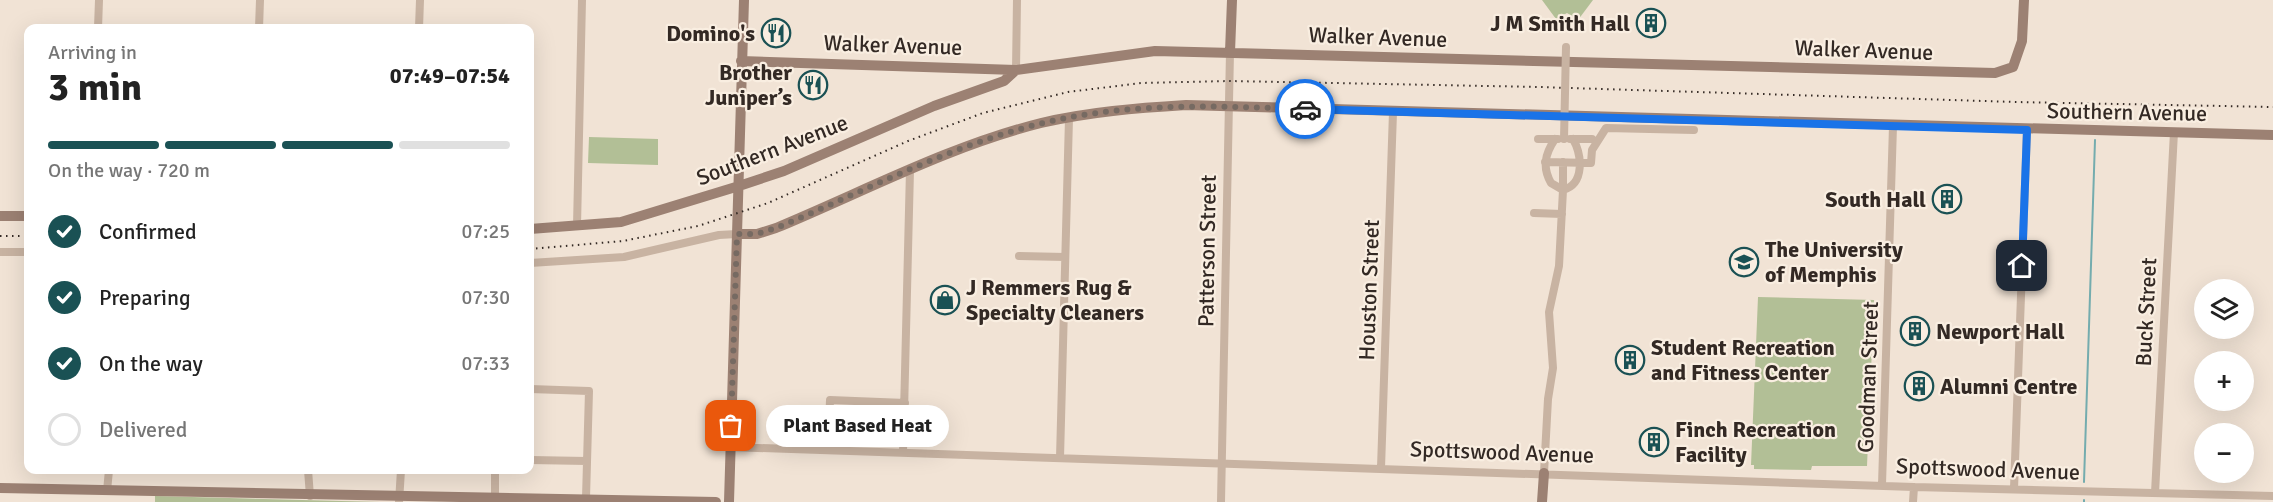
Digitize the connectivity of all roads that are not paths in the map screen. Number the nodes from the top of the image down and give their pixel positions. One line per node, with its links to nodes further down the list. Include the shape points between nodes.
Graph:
1 (99, 0): 9 (street)
2 (260, 0): 10 (street)
3 (420, 0): 11 (street)
4 (582, 0): 38 (street)
5 (744, 0): 14 (street)
6 (1017, 0): 15 (street)
7 (1232, 0): 13 (street, Patterson Street)
8 (2024, 0): 13 (street, Walker Avenue, via 2022,41 2013,66 1995,73)
9 (98, 24)
10 (259, 24)
11 (419, 24)
12 (1566, 47): 25 (street, bridge)
13 (1230, 52): 15 (street, Walker Avenue, via 1144,52); 16 (street, Patterson Street)
14 (741, 61): 15 (street, Walker Avenue); 32 (street)
15 (1016, 70): 32 (street, Southern Avenue, via 1004,81 934,105 784,171)
16 (1228, 106): 17 (street, Southern Avenue); 18 (street, Southern Avenue, via 1146,107); 54 (street, Patterson Street)
17 (1393, 112): 19 (street, Southern Avenue); 55 (street, Houston Street)
18 (1069, 118): 31 (street, Southern Avenue, via 998,136); 44 (street)
19 (1893, 126): 21 (street, Southern Avenue); 61 (street, Goodman Street)
20 (1694, 130): 30 (street, via 1606,128 1592,150 1591,163)
21 (2027, 130): 22 (street, Southern Avenue); 64 (street)
22 (2174, 132): 23 (street, Southern Avenue); 66 (street, Buck Street)
23 (2273, 135)
24 (1538, 139): 25 (street)
25 (1559, 139): 26 (street); 28 (street, via 1548,150)
26 (1573, 139): 27 (street); 30 (street)
27 (1592, 139)
28 (1545, 162): 29 (street); 33 (street, via 1551,183)
29 (1563, 162): 30 (street); 33 (street)
30 (1580, 163): 33 (street, via 1577,179)
31 (909, 170): 40 (street, Southern Avenue, via 776,228 757,234); 47 (street)
32 (739, 186): 38 (street, Southern Avenue, via 621,222); 40 (street)
33 (1563, 190): 35 (street)
34 (1534, 213): 35 (street)
35 (1562, 214): 56 (street, via 1559,266 1549,312 1553,368)
36 (0, 216): 37 (street)
37 (24, 216)
38 (577, 226): 39 (street, Southern Avenue)
39 (534, 229)
40 (737, 234): 45 (street, Southern Avenue, via 624,257); 48 (street)
41 (0, 252): 42 (street)
42 (24, 252)
43 (1019, 256): 44 (street)
44 (1065, 257): 51 (street)
45 (534, 263)
46 (534, 390): 53 (street, via 589,391)
47 (905, 403): 49 (street, via 830,400); 50 (street)
48 (730, 447): 49 (street, Spottswood Avenue); 73 (street)
49 (828, 450): 50 (street, Spottswood Avenue)
50 (903, 453): 51 (street, Spottswood Avenue)
51 (1060, 458): 54 (street, Spottswood Avenue)
52 (534, 460): 53 (street)
53 (587, 461): 70 (street)
54 (1222, 464): 55 (street, Spottswood Avenue); 74 (street, Patterson Street)
55 (1381, 468): 56 (street, Spottswood Avenue)
56 (1544, 473): 61 (street, Spottswood Avenue); 75 (street)
57 (109, 474): 65 (street)
58 (309, 474): 68 (street)
59 (400, 474): 71 (street)
60 (495, 474): 69 (street)
61 (1882, 485): 62 (street, Spottswood Avenue)
62 (1914, 487): 64 (street, Spottswood Avenue); 76 (street)
63 (0, 488): 65 (street)
64 (2014, 489): 66 (street, Spottswood Avenue)
65 (107, 491): 68 (street)
66 (2155, 493): 67 (street, Spottswood Avenue)
67 (2273, 496)
68 (317, 498): 71 (street)
69 (495, 498): 70 (street); 71 (street)
70 (586, 498): 72 (street)
71 (399, 499)
72 (716, 502)
73 (729, 502)
74 (1221, 502)
75 (1542, 502)
76 (1913, 502)

